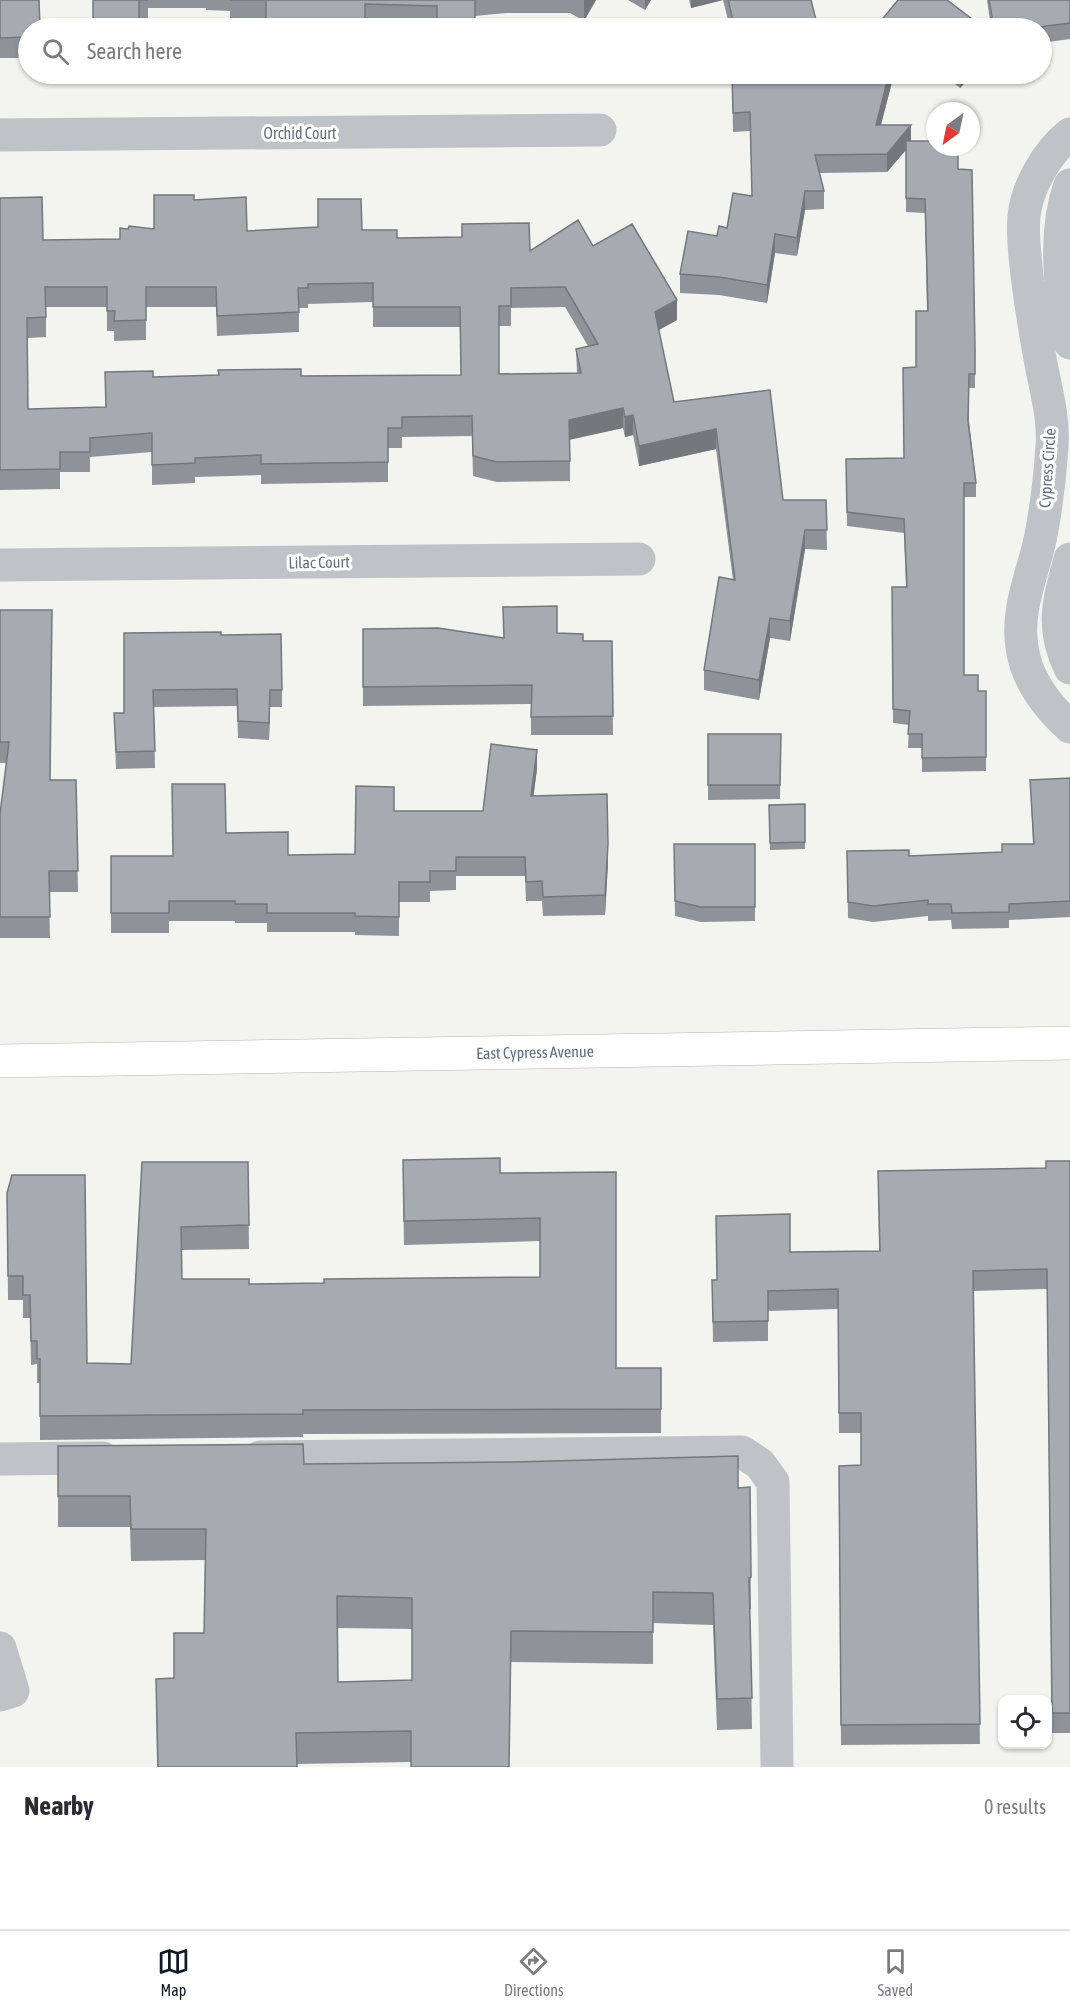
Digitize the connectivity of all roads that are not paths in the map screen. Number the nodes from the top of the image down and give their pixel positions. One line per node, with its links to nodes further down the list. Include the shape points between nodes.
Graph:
1 (600, 130): 3 (street, Orchid Court)
2 (1070, 134): 10 (street, Cypress Circle, via 1045,163 1024,214 1033,325 1050,410 1052,443 1040,539 1020,626 1027,670)
3 (0, 135)
4 (1070, 185): 5 (street, via 1060,244 1063,304)
5 (1070, 343)
6 (639, 559): 8 (street, Lilac Court)
7 (1070, 559): 9 (street, via 1058,605 1058,633)
8 (0, 565)
9 (1070, 668)
10 (1070, 727)
11 (1070, 1043): 12 (main road, East Cypress Avenue)
12 (0, 1061)
13 (227, 1457): 18 (street, via 742,1452 760,1464 773,1482)
14 (132, 1458): 15 (street)
15 (0, 1459)
16 (0, 1648): 17 (street)
17 (7, 1693)
18 (777, 1767)

